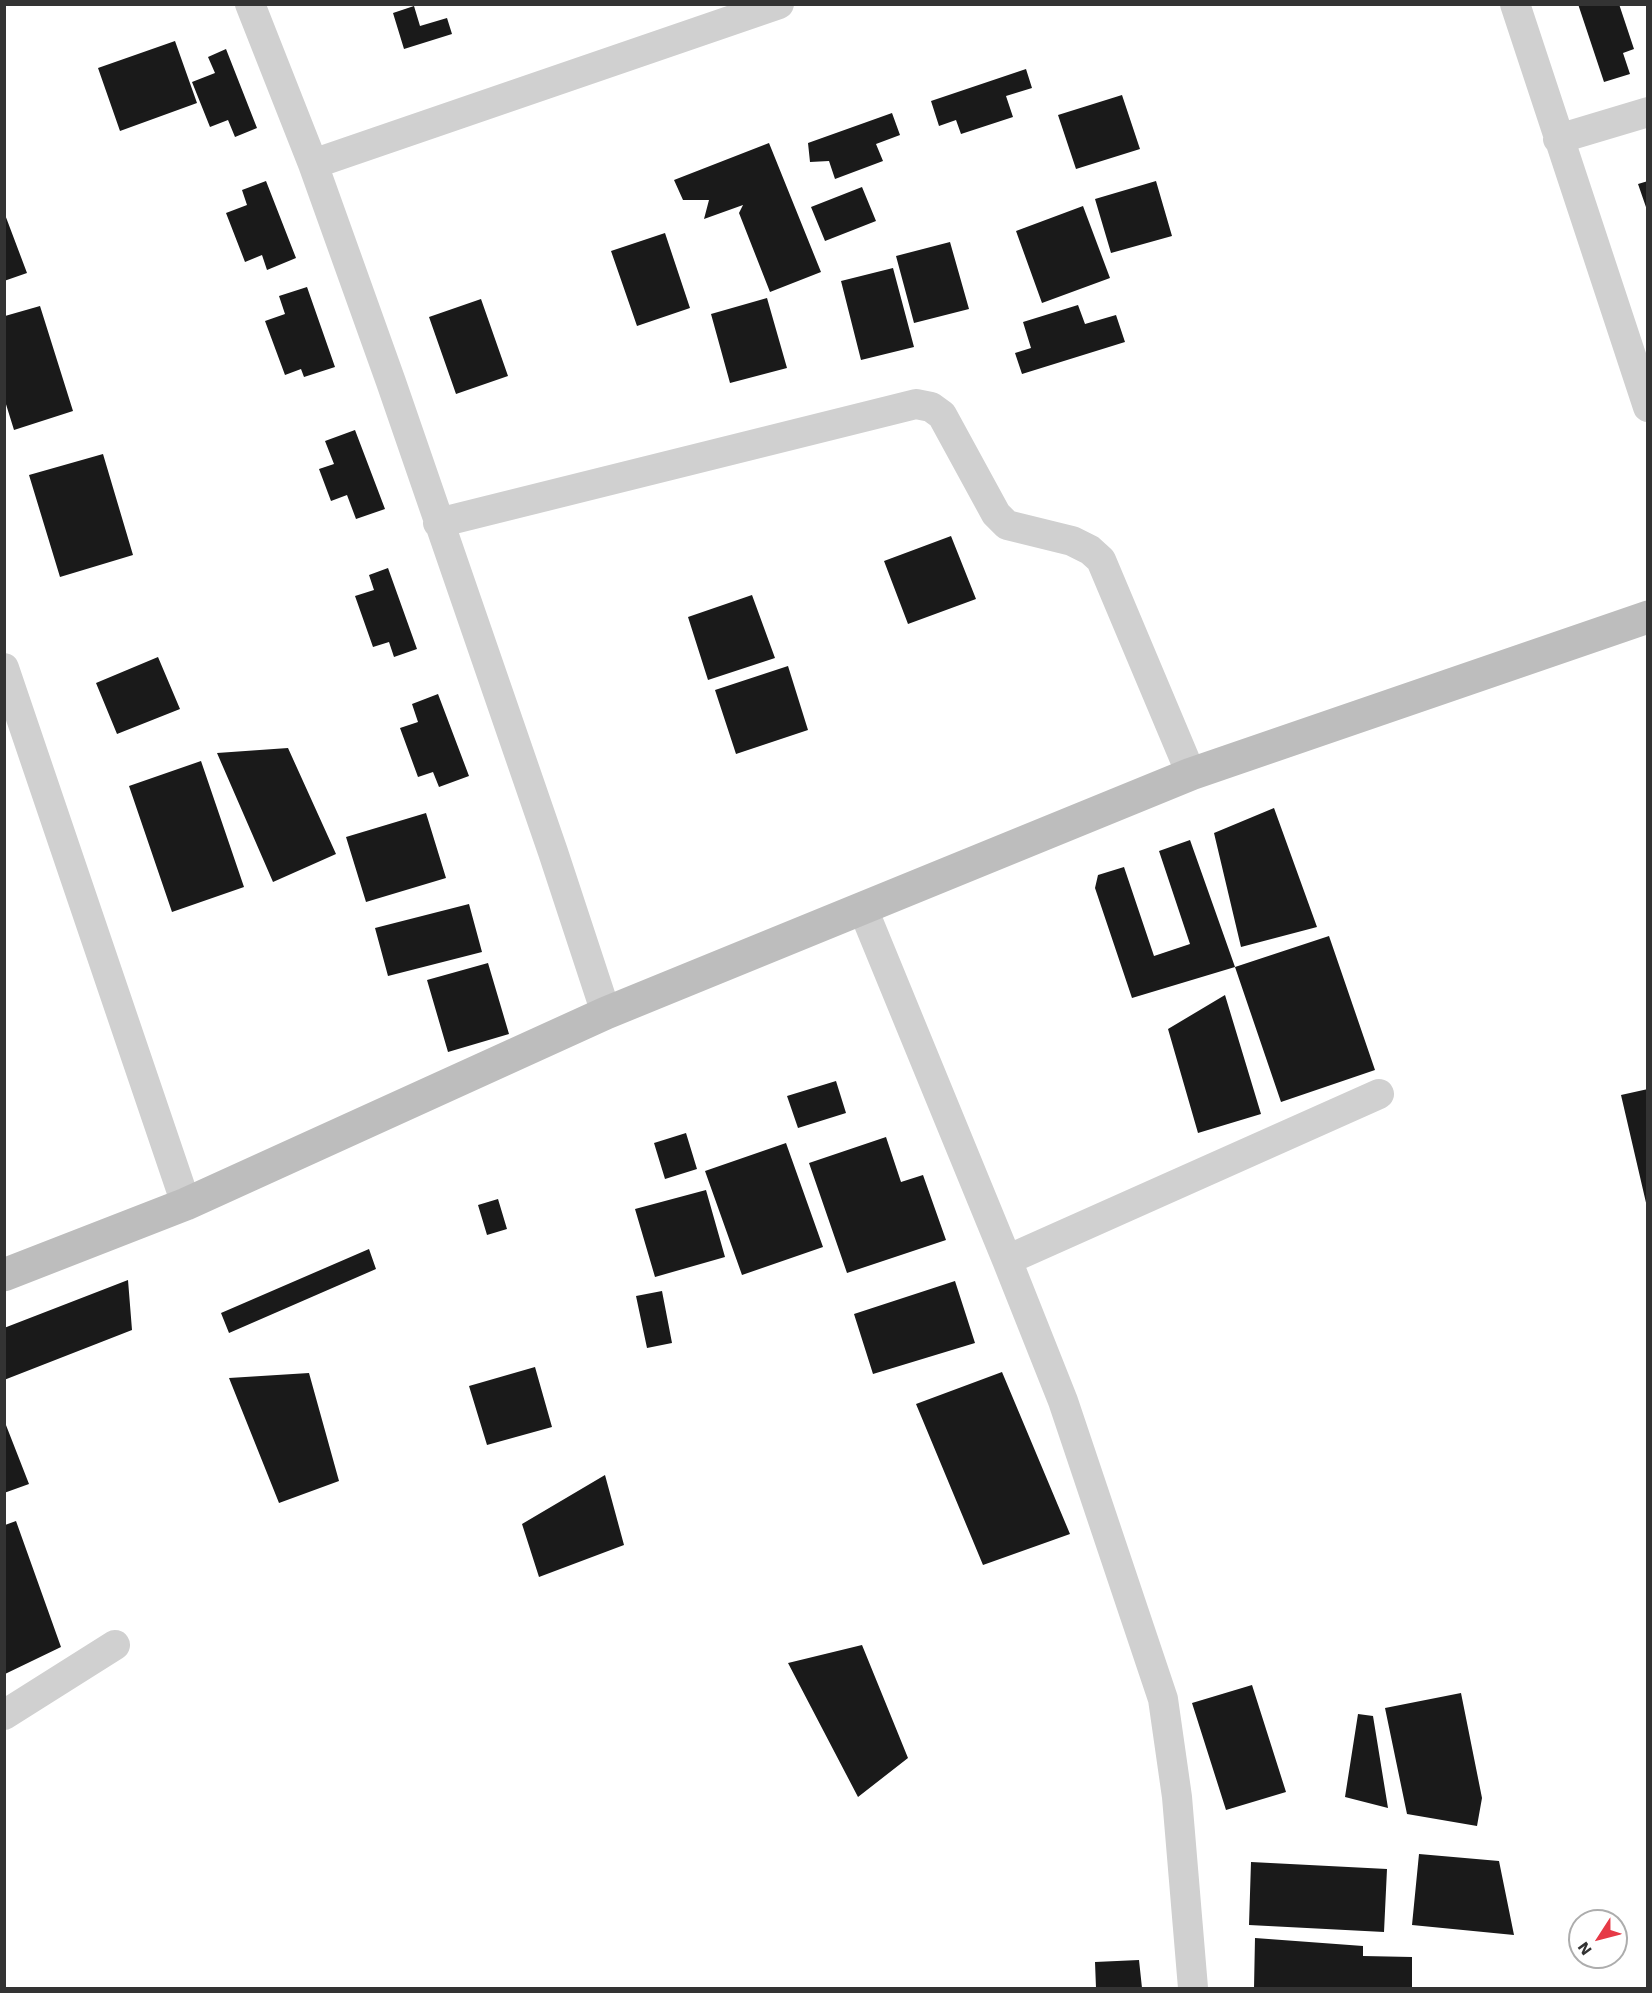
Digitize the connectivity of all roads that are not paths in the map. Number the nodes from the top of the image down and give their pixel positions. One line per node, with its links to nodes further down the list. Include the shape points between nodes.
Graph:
1 (250, 4): 6 (street)
2 (779, 4): 6 (street)
3 (1515, 4): 5 (street)
4 (1647, 112): 5 (street)
5 (1558, 140): 7 (street)
6 (313, 164): 8 (street)
7 (1647, 407)
8 (438, 523): 11 (street, via 916,404 931,407 942,415 996,514 1007,525 1072,541 1101,560); 13 (street)
9 (1647, 617): 11 (street)
10 (4, 668): 15 (street)
11 (1191, 774): 12 (street)
12 (863, 909): 13 (street); 16 (street)
13 (606, 1013): 15 (street)
14 (1379, 1094): 16 (street)
15 (186, 1204): 17 (street)
16 (1007, 1260): 20 (street, via 1067,1412 1163,1699 1177,1797)
17 (4, 1275)
18 (116, 1645): 19 (street)
19 (4, 1715)
20 (1193, 1989)

